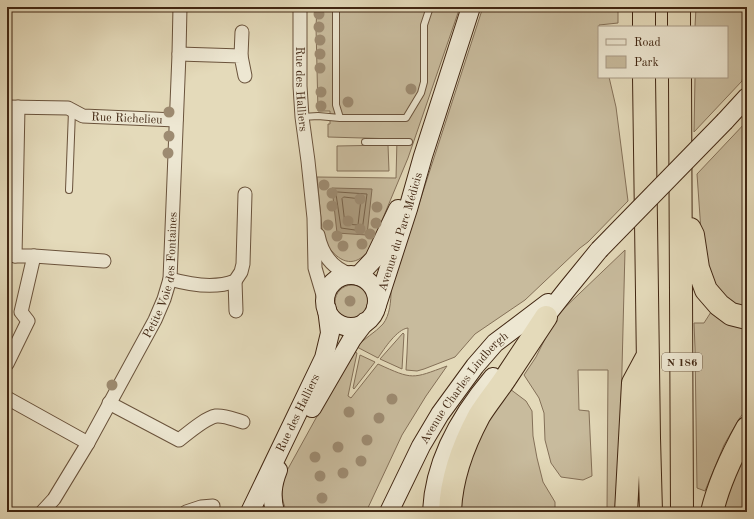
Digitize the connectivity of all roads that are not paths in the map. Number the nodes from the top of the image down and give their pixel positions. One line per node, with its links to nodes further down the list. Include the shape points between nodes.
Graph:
1 (180, 7): 11 (street, Petite Voie des Fontaines)
2 (300, 7): 20 (street, Rue des Halliers)
3 (336, 7): 21 (lane, via 336,105)
4 (430, 7): 21 (lane, via 424,25 424,82 421,93 406,118)
5 (472, 7): 26 (street, Avenue du Parc Médicis)
6 (644, 7): 8 (highway)
7 (679, 7): 9 (highway)
8 (644, 26)
9 (679, 26)
10 (242, 32): 12 (street)
11 (179, 54): 12 (street); 22 (street, Petite Voie des Fontaines)
12 (242, 56): 13 (street)
13 (245, 76)
14 (644, 78): 44 (highway, N 186)
15 (680, 78): 29 (highway, N 186)
16 (747, 97): 23 (street, Avenue Charles Lindbergh)
17 (12, 107): 19 (street, Rue Richelieu, via 68,108); 31 (street)
18 (747, 109): 23 (street, Avenue Charles Lindbergh)
19 (72, 111): 22 (street, Rue Richelieu, via 83,116); 27 (lane)
20 (302, 117): 21 (lane); 30 (street, Rue des Halliers)
21 (340, 118)
22 (176, 120): 35 (street, Petite Voie des Fontaines)
23 (725, 121): 37 (street, Avenue Charles Lindbergh, bridge, via 599,250)
24 (365, 142): 25 (lane)
25 (409, 142)
26 (423, 156): 34 (street, Avenue du Parc Médicis, via 374,259); 39 (street, Avenue du Parc Médicis)
27 (69, 190)
28 (245, 194): 36 (street, via 243,264)
29 (681, 212): 42 (highway, via 694,235 698,268 706,290 731,314); 61 (highway, N 186)
30 (314, 218): 34 (street, Rue des Halliers, via 320,246 325,256 340,270); 38 (street, Rue des Halliers, via 315,268)
31 (11, 254): 32 (street)
32 (34, 256): 33 (street); 45 (street, via 21,312 28,322)
33 (104, 262)
34 (355, 275): 38 (street, via 340,278 330,286); 39 (street, via 367,280 374,288 377,297)
35 (170, 279): 36 (street, via 187,284 220,285); 47 (street, Petite Voie des Fontaines, via 156,320)
36 (235, 281): 40 (street)
37 (568, 288): 41 (street, Avenue Charles Lindbergh); 56 (street, Avenue Charles Lindbergh, via 496,343 475,366 440,414 421,446)
38 (326, 307): 43 (street, via 333,319 343,325 354,326); 54 (street, Rue des Halliers, via 330,333 324,358)
39 (376, 308): 43 (street)
40 (236, 311)
41 (546, 317): 57 (street, Avenue Charles Lindbergh, via 491,380 458,426 447,445 438,470); 58 (highway, via 480,416 464,447 452,488)
42 (747, 318)
43 (366, 322): 55 (street, Rue des Halliers, via 352,339 280,464 272,488)
44 (648, 354): 59 (highway, via 633,383); 60 (highway, N 186)
45 (7, 364)
46 (7, 398): 50 (street)
47 (109, 403): 48 (street, via 179,440 206,420 216,416); 50 (street, Petite Voie des Fontaines)
48 (243, 422)
49 (747, 428): 62 (highway, via 731,456 715,496)
50 (88, 443): 52 (street, Petite Voie des Fontaines, via 54,499)
51 (213, 506): 53 (street)
52 (42, 512)
53 (186, 512)
54 (250, 512)
55 (275, 512)
56 (389, 512)
57 (432, 512)
58 (450, 512)
59 (626, 512)
60 (651, 512)
61 (682, 512)
62 (712, 512)

